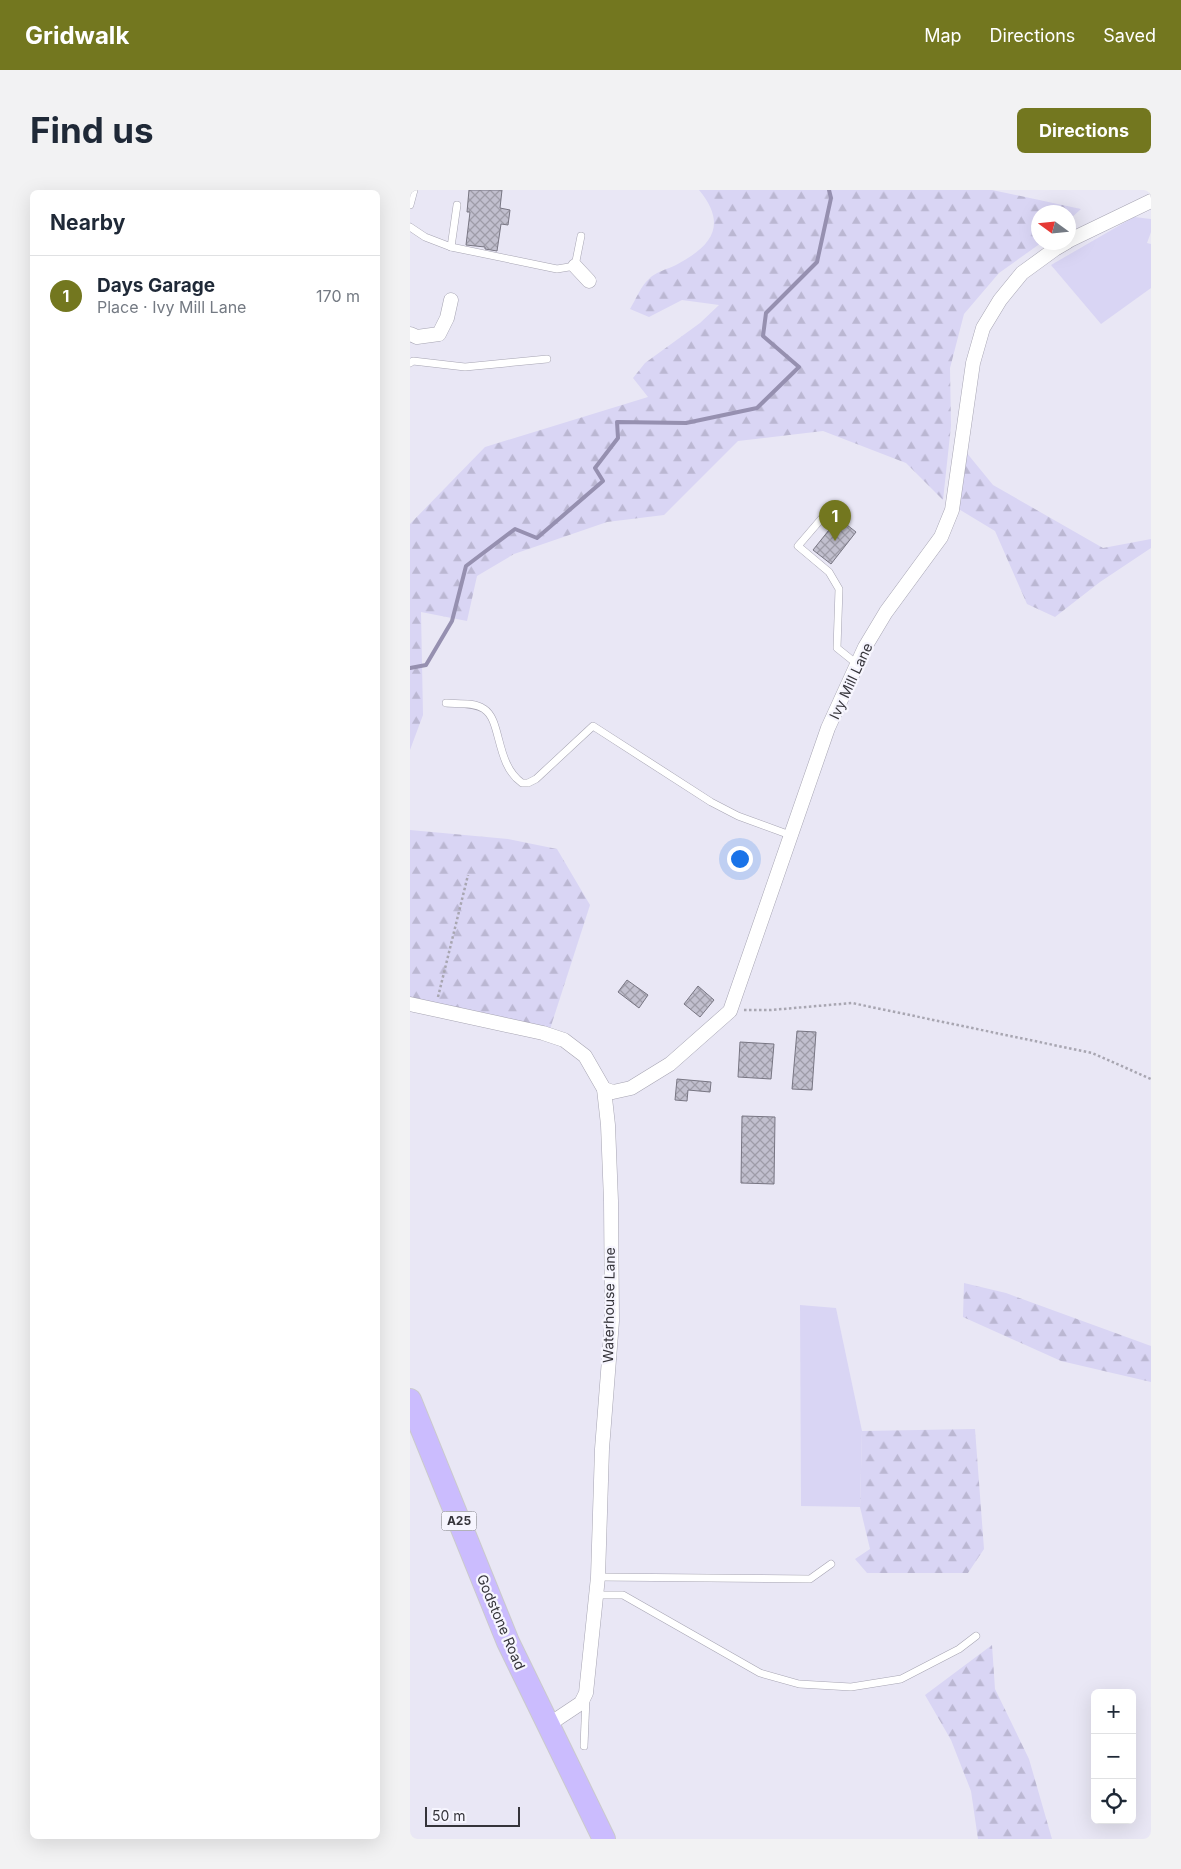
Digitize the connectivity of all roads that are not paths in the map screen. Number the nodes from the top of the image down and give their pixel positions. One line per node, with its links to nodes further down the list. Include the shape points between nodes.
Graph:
1 (414, 190): 3 (lane)
2 (1151, 201): 7 (street, Ivy Mill Lane)
3 (410, 205)
4 (457, 205): 8 (lane)
5 (410, 227): 8 (lane)
6 (581, 236): 10 (lane)
7 (1076, 238)
8 (451, 247): 10 (lane, via 557,269)
9 (1054, 250): 17 (street, Ivy Mill Lane, via 1022,273 982,328 973,363 952,510 941,537 886,612)
10 (575, 266): 11 (street)
11 (588, 281)
12 (451, 300): 13 (street, via 439,334)
13 (410, 334)
14 (547, 359): 15 (lane, via 465,367)
15 (410, 363)
16 (822, 518): 17 (lane, via 798,546 829,572 839,589 837,648)
17 (858, 664): 19 (street, Ivy Mill Lane, via 828,728)
18 (446, 703): 19 (lane, via 484,709 493,722 503,759 522,783 536,779 593,726 711,802)
19 (790, 836): 21 (street, Ivy Mill Lane, via 730,1011 670,1064 631,1088 613,1092)
20 (410, 1004): 21 (street, Waterhouse Lane, via 564,1040 585,1056)
21 (604, 1089): 24 (street, Waterhouse Lane, via 608,1125 612,1321 602,1449)
22 (410, 1400): 28 (main road, Godstone Road / A25, via 508,1642)
23 (831, 1564): 24 (lane, via 810,1580)
24 (598, 1577): 25 (street, Waterhouse Lane)
25 (596, 1595): 26 (lane, via 623,1595 760,1673 799,1684 851,1687 902,1679 959,1649); 27 (street, Waterhouse Lane)
26 (976, 1636)
27 (586, 1693): 28 (street, via 581,1703); 29 (lane)
28 (548, 1725): 30 (main road, Godstone Road / A25)
29 (584, 1746)
30 (604, 1839)

